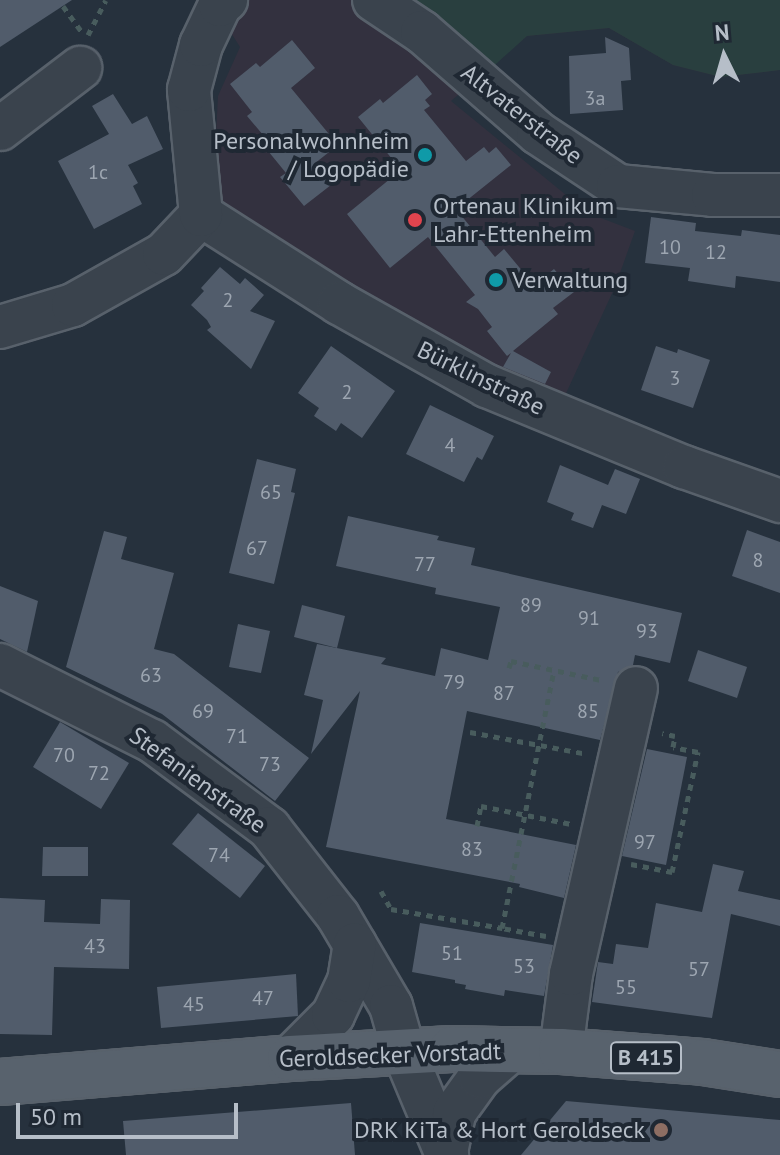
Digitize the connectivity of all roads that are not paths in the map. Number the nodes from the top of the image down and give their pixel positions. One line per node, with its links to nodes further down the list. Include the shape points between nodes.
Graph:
1 (374, 0): 5 (street, Altvaterstraße, via 422,32 538,133 618,186)
2 (218, 2): 6 (street, via 189,90)
3 (83, 53): 4 (street)
4 (0, 129)
5 (780, 195)
6 (201, 215): 7 (street, via 164,254 86,298); 8 (street, Bürklinstraße, via 339,303 487,386)
7 (0, 327)
8 (780, 501)
9 (0, 665): 11 (street, Stefanienstraße, via 152,741 269,828)
10 (628, 725): 13 (street, via 579,942)
11 (355, 944): 14 (street, Stefanienstraße, via 391,1006); 15 (street, via 349,981 333,1015)
12 (511, 1050): 13 (main road, Geroldsecker Vorstadt / B 415); 14 (main road, Geroldsecker Vorstadt / B 415); 18 (street, via 480,1077 454,1113)
13 (561, 1051): 16 (main road, Geroldsecker Vorstadt / B 415)
14 (404, 1052): 15 (main road, Geroldsecker Vorstadt / B 415); 18 (street, Stefanienstraße)
15 (290, 1058): 17 (main road, Geroldsecker Vorstadt / B 415)
16 (780, 1074)
17 (0, 1082)
18 (447, 1153)

